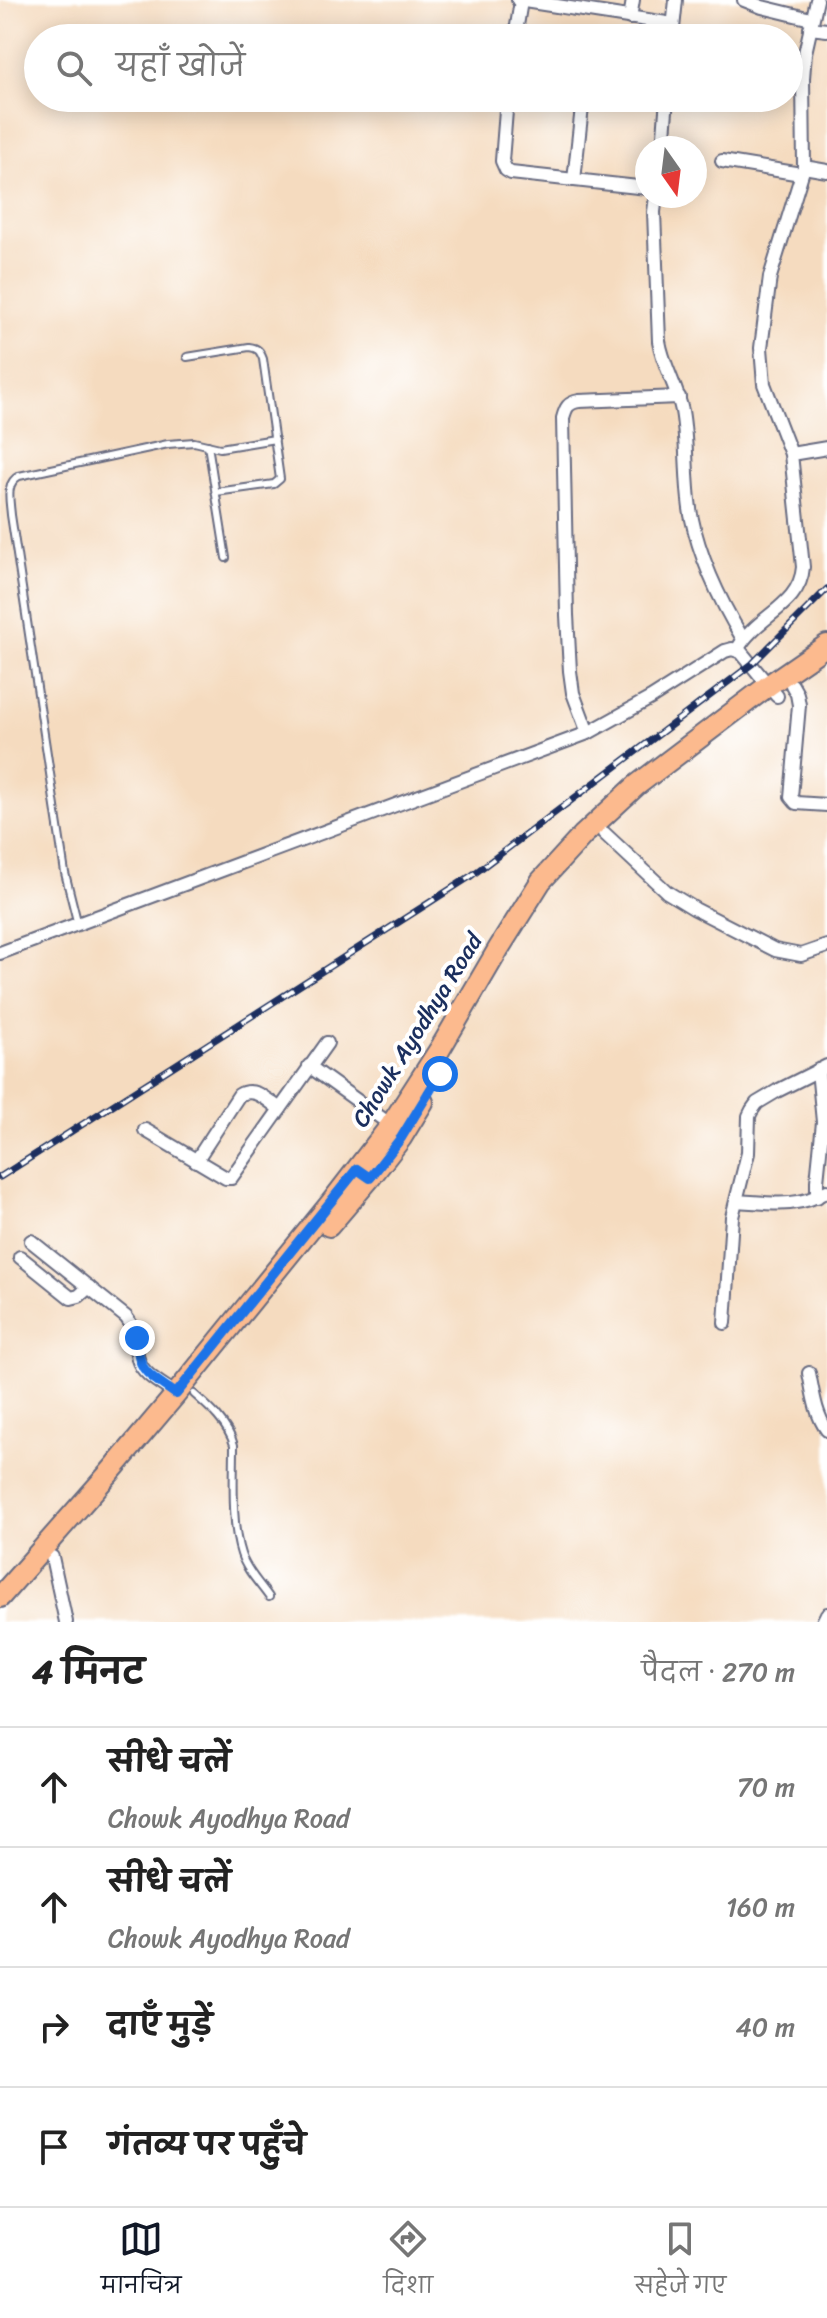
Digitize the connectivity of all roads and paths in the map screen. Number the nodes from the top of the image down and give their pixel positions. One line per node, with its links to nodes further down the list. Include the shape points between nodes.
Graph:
1 (520, 0): 6 (street); 8 (street)
2 (633, 0): 7 (street)
3 (676, 0): 9 (street)
4 (744, 0): 10 (street)
5 (817, 0): 10 (street)
6 (539, 2): 7 (street)
7 (630, 18): 9 (street)
8 (517, 24)
9 (673, 24)
10 (810, 24): 11 (street); 12 (street)
11 (827, 30)
12 (803, 78)
13 (506, 112): 21 (street, via 506,170)
14 (581, 112): 21 (street)
15 (666, 112): 17 (street)
16 (803, 112): 19 (street)
17 (664, 136)
18 (722, 161): 19 (street)
19 (802, 171): 20 (street); 29 (street, via 770,277 761,348 764,384)
20 (827, 171)
21 (574, 180): 22 (street)
22 (635, 187)
23 (654, 208): 25 (street, via 659,341)
24 (187, 357): 26 (lane, via 249,347 259,351)
25 (679, 397): 34 (street, via 691,513 702,554); 38 (street, via 579,401 565,408 570,671)
26 (275, 439): 27 (lane, via 220,448); 32 (lane, via 278,482)
27 (208, 445): 31 (lane, via 168,444 19,476); 32 (lane)
28 (827, 448): 29 (street)
29 (791, 454): 34 (street, via 802,579 792,597)
30 (0, 481): 31 (lane)
31 (11, 484): 41 (lane, via 39,704)
32 (216, 492): 33 (lane)
33 (226, 558)
34 (740, 644): 37 (street); 38 (street)
35 (827, 645): 37 (main road, Chowk Ayodhya Road)
36 (827, 661): 37 (main road, Chowk Ayodhya Road)
37 (779, 689): 39 (street, via 797,694 799,705 793,802); 40 (main road, Chowk Ayodhya Road); 48 (main road, Chowk Ayodhya Road, via 637,785 541,881)
38 (588, 733): 41 (street)
39 (827, 805)
40 (604, 833): 42 (street, via 667,892 775,950 801,955); 51 (main road, Chowk Ayodhya Road, via 524,927 401,1138)
41 (78, 925): 43 (street)
42 (827, 946)
43 (0, 953)
44 (327, 1043): 45 (street)
45 (309, 1066): 47 (street); 48 (street)
46 (823, 1068): 52 (street, via 817,1181); 53 (street, via 752,1110)
47 (280, 1109): 50 (street, via 231,1178); 50 (street, via 254,1091 245,1091)
48 (391, 1125): 51 (main road, Chowk Ayodhya Road)
49 (145, 1130): 50 (street)
50 (196, 1161)
51 (364, 1174): 59 (main road, Chowk Ayodhya Road)
52 (822, 1194): 53 (street, via 799,1203)
53 (737, 1201): 57 (street)
54 (31, 1241): 56 (street)
55 (20, 1257): 56 (street, via 71,1298)
56 (89, 1287): 59 (street, via 134,1327 144,1370)
57 (725, 1323)
58 (809, 1373): 60 (street)
59 (185, 1394): 61 (main road, Chowk Ayodhya Road); 62 (main road, Chowk Ayodhya Road); 63 (lane, via 210,1408 232,1438 240,1553)
60 (827, 1430)
61 (52, 1557): 64 (main road, Chowk Ayodhya Road); 66 (street)
62 (0, 1597)
63 (269, 1597)
64 (0, 1613)
65 (827, 1614): 67 (street)
66 (66, 1622)
67 (823, 1622)

